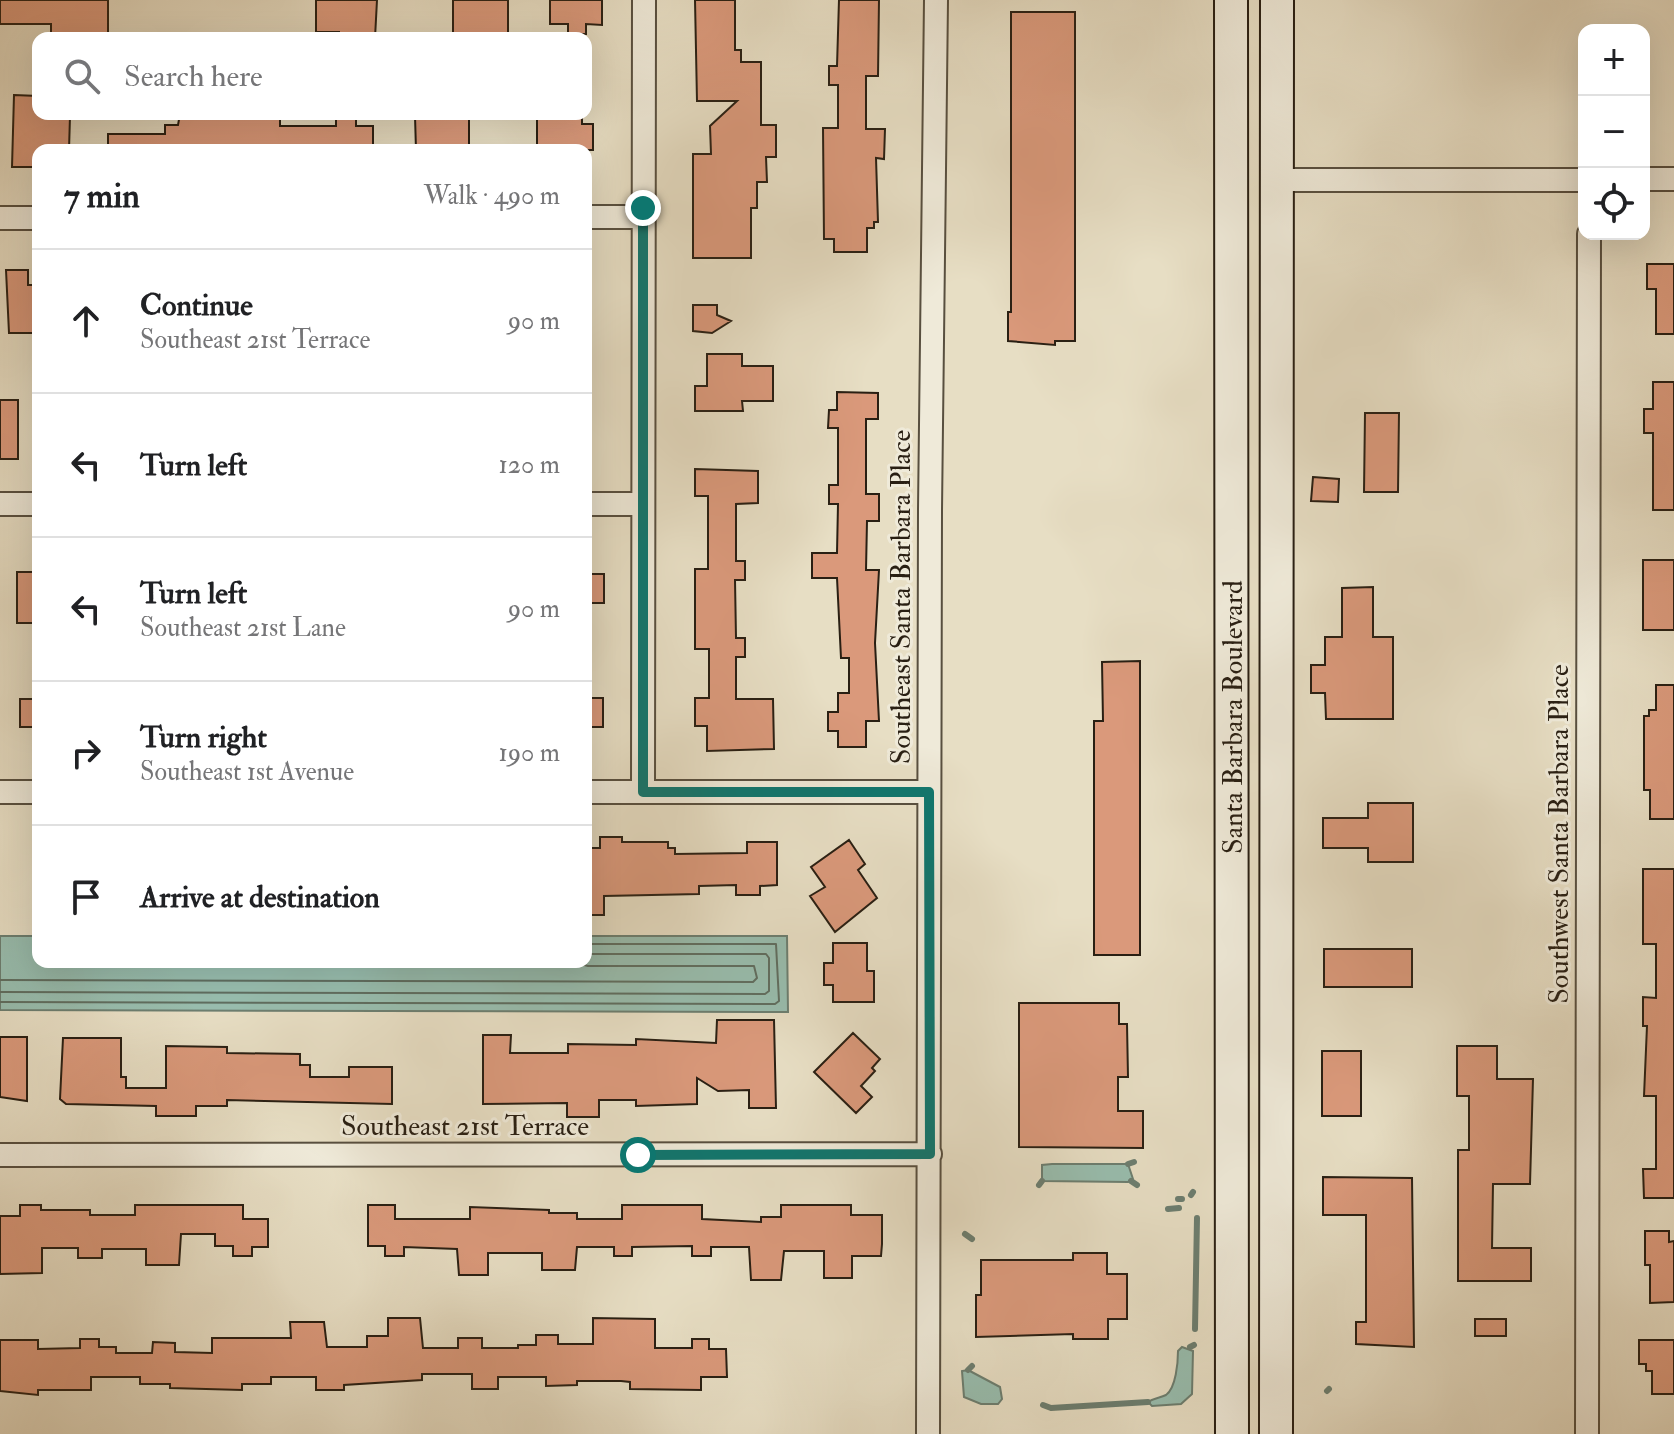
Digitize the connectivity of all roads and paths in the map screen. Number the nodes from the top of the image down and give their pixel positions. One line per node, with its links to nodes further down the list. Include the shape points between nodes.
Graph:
1 (644, 0): 10 (street)
2 (936, 0): 22 (street, Southeast Santa Barbara Place)
3 (1231, 0): 26 (main road, Santa Barbara Boulevard)
4 (1277, 0): 7 (main road, Santa Barbara Boulevard)
5 (1650, 179): 6 (street)
6 (1674, 179)
7 (1277, 180): 8 (street); 27 (main road, Santa Barbara Boulevard)
8 (1578, 180)
9 (592, 217): 10 (street)
10 (643, 217): 17 (street)
11 (0, 218): 12 (street)
12 (32, 218)
13 (1589, 240): 28 (street, Southwest Santa Barbara Place)
14 (0, 504): 15 (street)
15 (32, 504)
16 (592, 504): 17 (street)
17 (643, 504): 21 (street)
18 (0, 792): 19 (street)
19 (32, 792)
20 (592, 792): 21 (street)
21 (643, 792): 22 (street)
22 (929, 792): 23 (street, Southeast Santa Barbara Place)
23 (930, 1154): 24 (street, Southeast 21st Terrace); 25 (street, Southeast Santa Barbara Place)
24 (0, 1155)
25 (928, 1434)
26 (1232, 1434)
27 (1276, 1434)
28 (1587, 1434)

